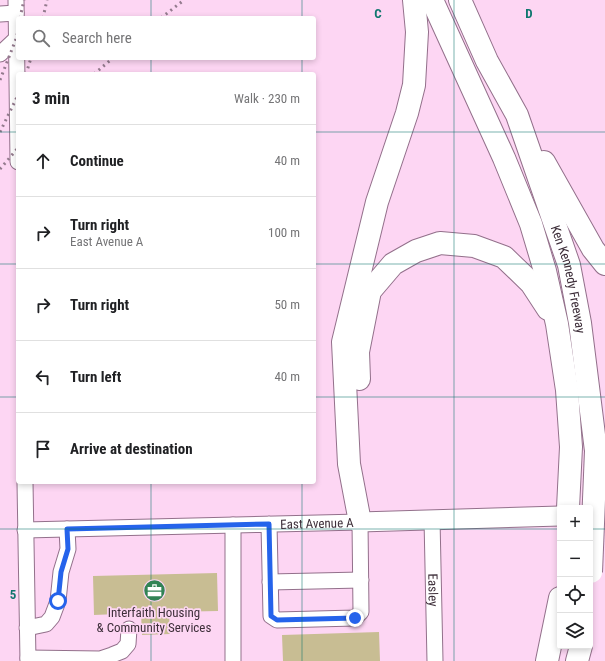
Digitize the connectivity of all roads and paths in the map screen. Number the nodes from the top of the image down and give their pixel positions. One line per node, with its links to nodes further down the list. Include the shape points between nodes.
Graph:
1 (414, 0): 19 (highway, via 417,32 414,84 378,202 342,342 349,464)
2 (432, 0): 12 (highway, Ken Kennedy Freeway, via 531,224)
3 (460, 0): 10 (highway, Ken Kennedy Freeway, via 487,61)
4 (16, 7): 5 (street); 6 (street)
5 (0, 14)
6 (16, 39): 7 (street)
7 (0, 54)
8 (16, 60): 9 (street)
9 (17, 72)
10 (517, 114): 11 (highway, via 594,250); 24 (highway, Ken Kennedy Freeway, bridge, via 569,265 580,324 596,451)
11 (605, 264)
12 (557, 324): 14 (highway, Ken Kennedy Freeway, via 567,390 571,447); 19 (highway, via 531,283 504,257 474,246 440,243 416,251 392,264 370,291 358,352 363,463)
13 (25, 484): 23 (street)
14 (568, 505)
15 (605, 515): 17 (main road)
16 (557, 516): 18 (main road, East Avenue A)
17 (593, 516)
18 (432, 519): 19 (main road, East Avenue A); 33 (street, Easley)
19 (360, 522): 20 (street, East Avenue A); 25 (street)
20 (269, 524): 21 (street, East Avenue A); 26 (street)
21 (233, 525): 22 (street, East Avenue A); 32 (street)
22 (67, 529): 23 (street, East Avenue A); 28 (street, via 68,549 61,572 58,601 52,617 46,624)
23 (25, 530): 28 (street)
24 (592, 541)
25 (361, 580): 26 (street); 26 (street, via 361,612 355,618 337,619 277,620 271,616)
26 (270, 582)
27 (557, 613): 34 (highway)
28 (27, 628): 31 (street)
29 (129, 629): 31 (street, via 128,644 112,656 100,659)
30 (579, 649): 35 (highway)
31 (28, 659)
32 (233, 661)
33 (435, 661)
34 (547, 661)
35 (577, 661)

